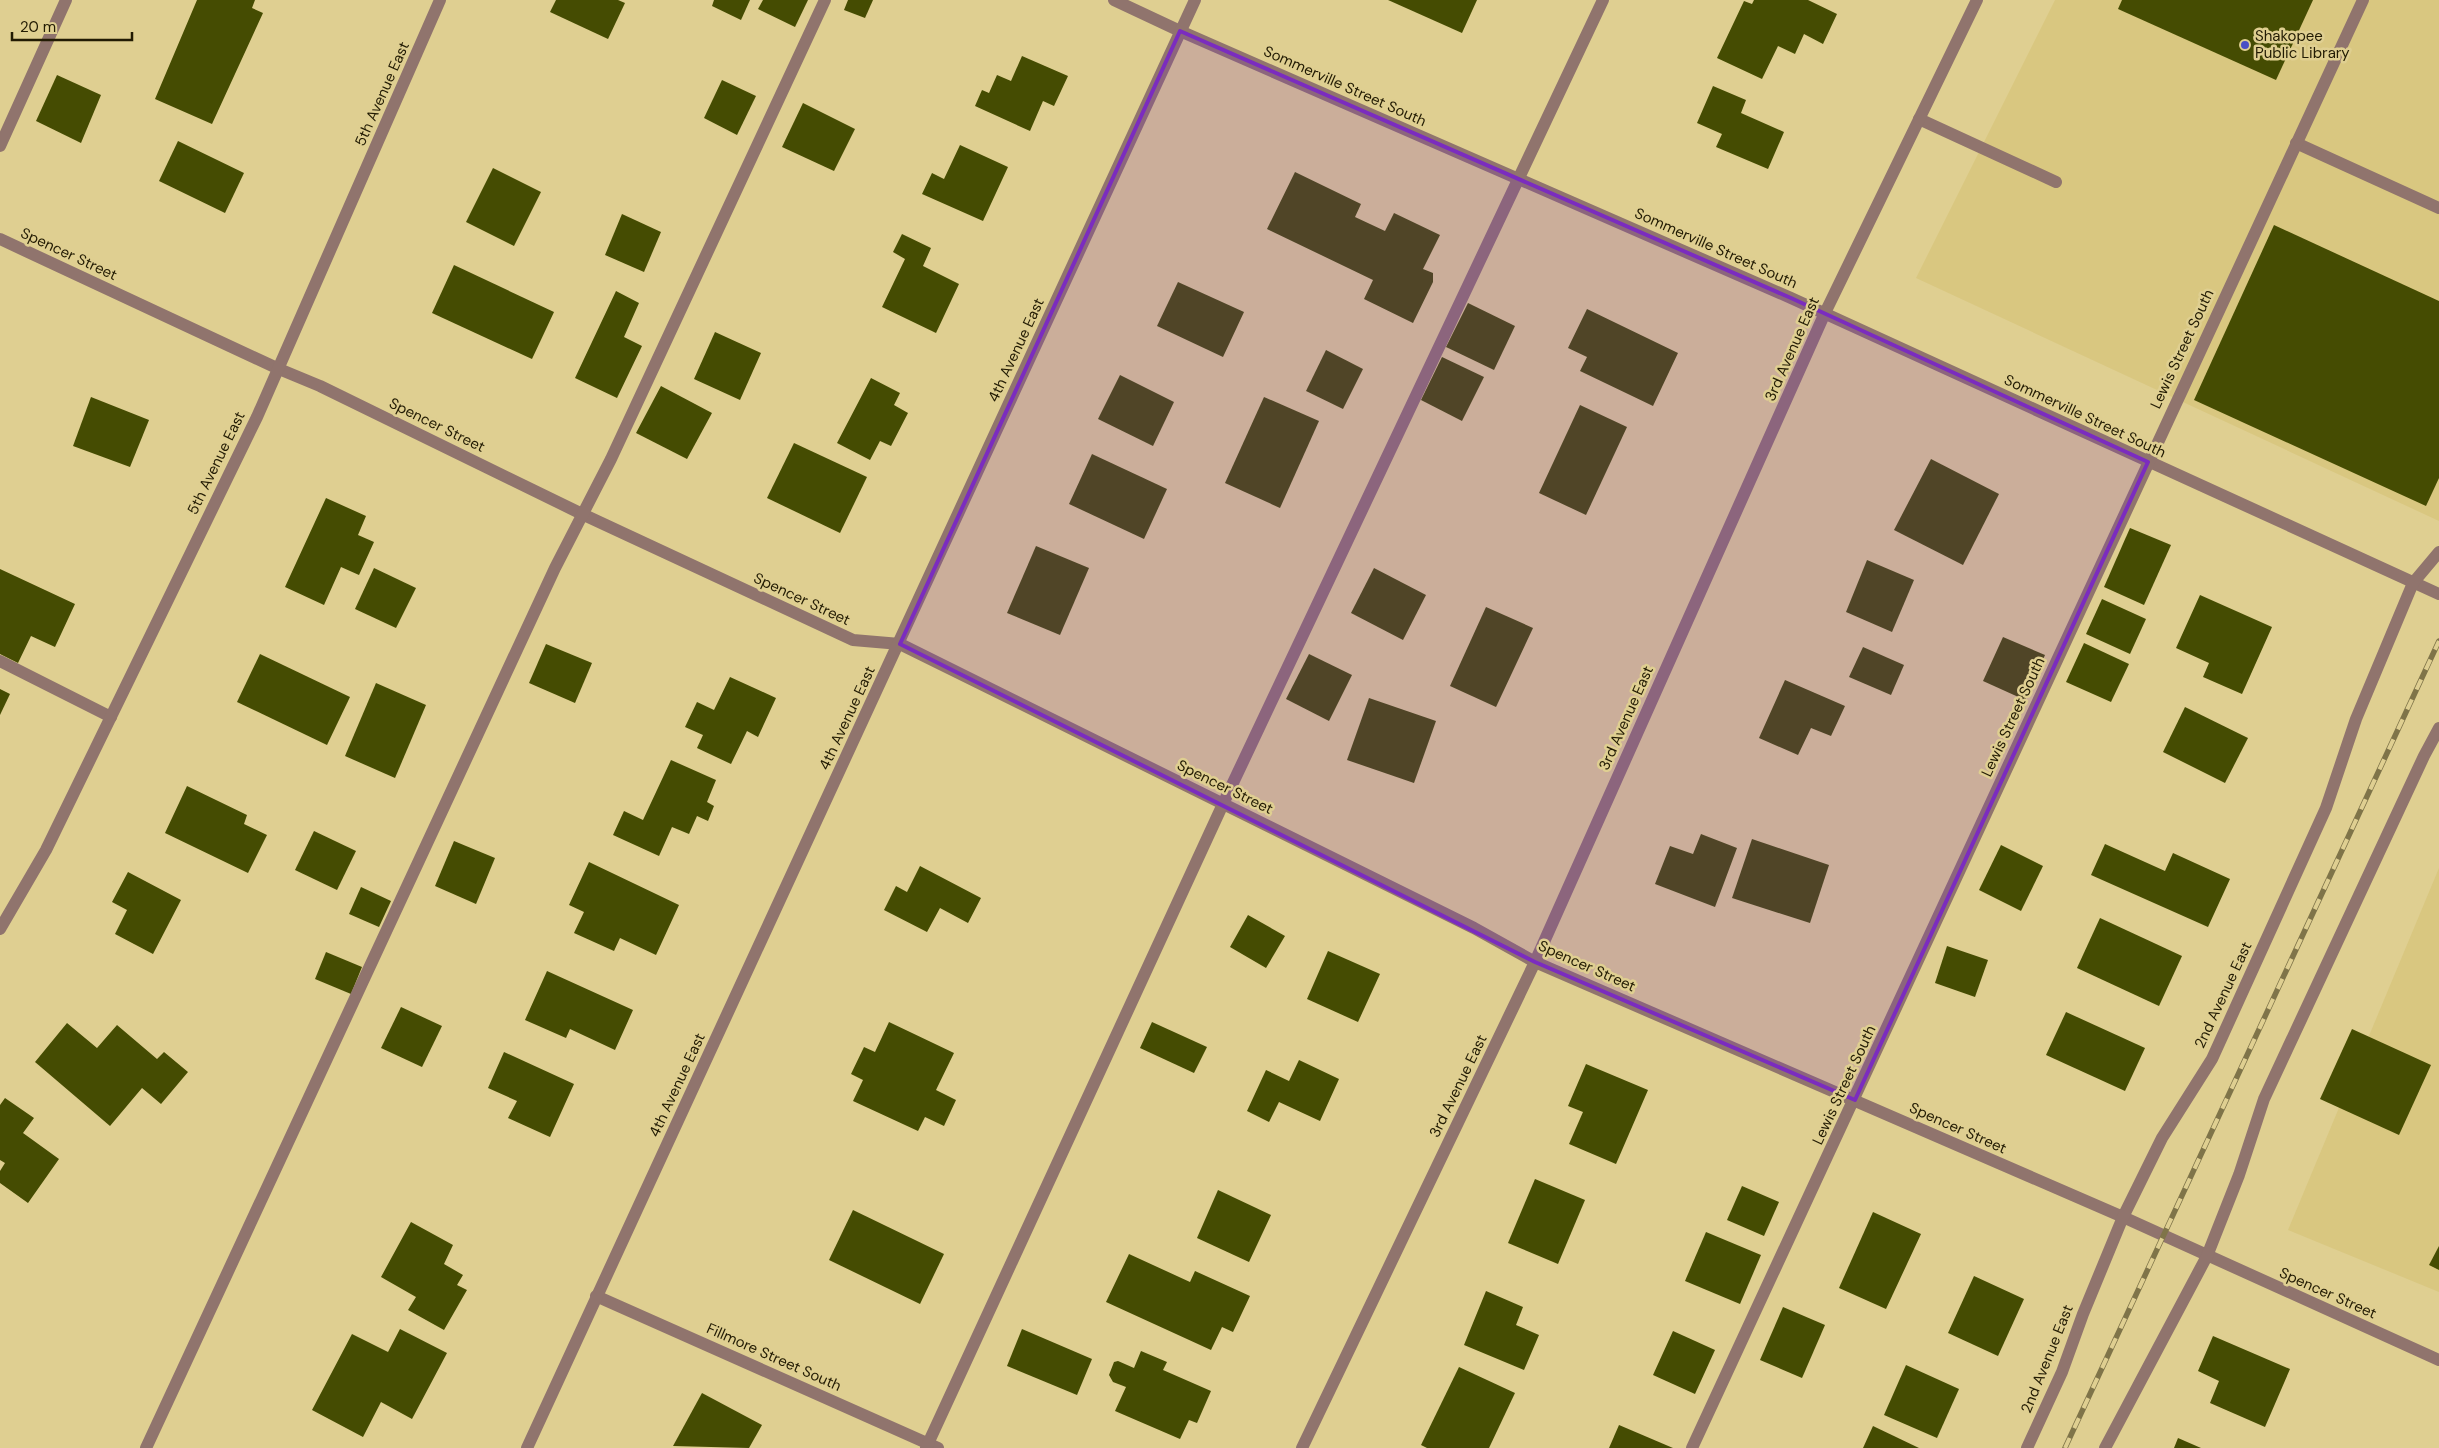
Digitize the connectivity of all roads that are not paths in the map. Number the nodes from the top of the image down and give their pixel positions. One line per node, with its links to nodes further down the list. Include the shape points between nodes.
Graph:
1 (66, 0): 12 (street)
2 (440, 0): 18 (street, 5th Avenue East)
3 (825, 0): 20 (street, via 611,459)
4 (1114, 0): 9 (street, Sommerville Street South)
5 (1195, 0): 9 (street, 4th Avenue East)
6 (1603, 0): 13 (street)
7 (1977, 0): 10 (street, 3rd Avenue East)
8 (2363, 0): 11 (street, Lewis Street South)
9 (1180, 31): 13 (street, Sommerville Street South); 24 (street, 4th Avenue East)
10 (1919, 119): 14 (street); 17 (street, 3rd Avenue East)
11 (2296, 143): 15 (street); 19 (street, Lewis Street South)
12 (0, 146)
13 (1519, 179): 17 (street, Sommerville Street South); 28 (street)
14 (2056, 182)
15 (2439, 208)
16 (0, 239): 18 (street, Spencer Street)
17 (1824, 315): 19 (street, Sommerville Street South); 30 (street, 3rd Avenue East)
18 (279, 369): 20 (street, Spencer Street); 26 (street, 5th Avenue East)
19 (2148, 462): 22 (street, Sommerville Street South); 31 (street, Lewis Street South)
20 (582, 514): 24 (street, Spencer Street, via 853,640); 37 (street)
21 (2439, 552): 22 (street, 2nd Avenue East)
22 (2413, 583): 23 (street, Sommerville Street South); 32 (street, 2nd Avenue East, via 2356,719 2326,808 2212,1059 2162,1138)
23 (2439, 594)
24 (900, 644): 28 (street, Spencer Street); 34 (street, 4th Avenue East)
25 (0, 661): 26 (street)
26 (111, 717): 29 (street, 5th Avenue East, via 46,850)
27 (2439, 728): 33 (street, via 2264,1099)
28 (1223, 804): 30 (street, Spencer Street, via 1474,928); 36 (street)
29 (0, 929)
30 (1535, 962): 31 (street, Spencer Street); 39 (street, 3rd Avenue East)
31 (1855, 1100): 32 (street, Spencer Street); 40 (street, Lewis Street South)
32 (2123, 1217): 33 (street, Spencer Street); 41 (street, 2nd Avenue East, via 2062,1372)
33 (2207, 1256): 35 (street, Spencer Street); 42 (street)
34 (596, 1296): 36 (street, Fillmore Street South); 38 (street, 4th Avenue East)
35 (2439, 1360)
36 (930, 1446)
37 (146, 1448)
38 (527, 1448)
39 (1302, 1448)
40 (1692, 1448)
41 (2027, 1448)
42 (2106, 1448)

